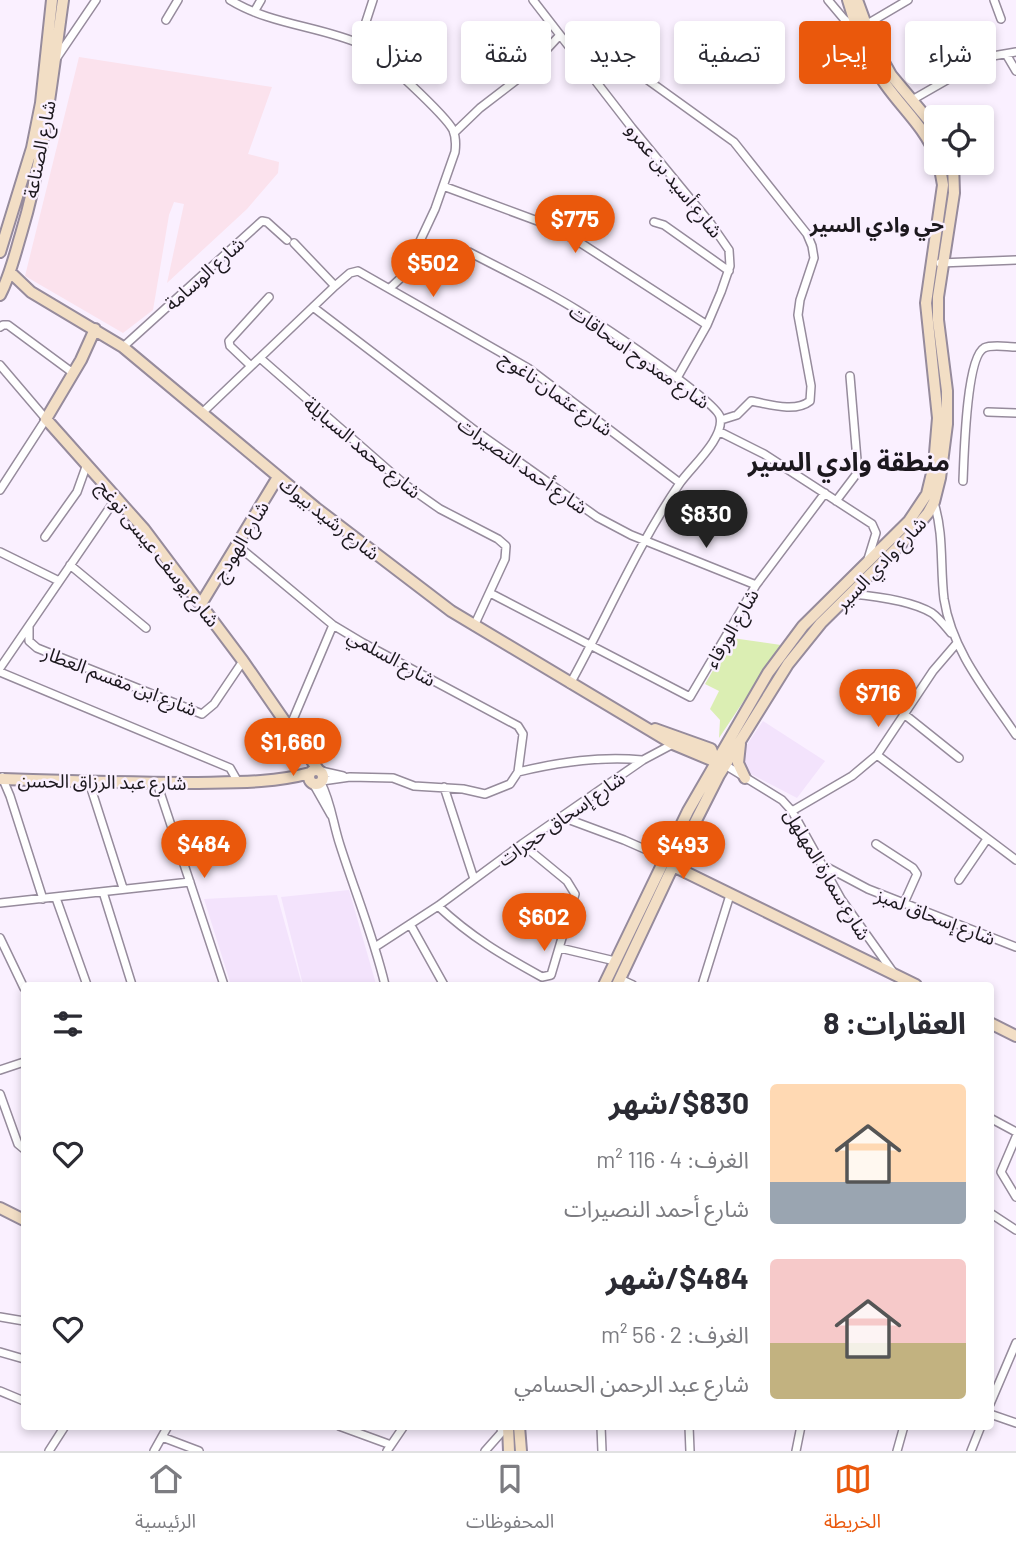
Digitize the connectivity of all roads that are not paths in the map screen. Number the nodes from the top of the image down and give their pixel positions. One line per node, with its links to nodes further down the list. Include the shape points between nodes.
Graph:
1 (52, 0): 40 (main road, شارع الصناعة, via 32,148)
2 (63, 0): 26 (main road, شارع الصناعة)
3 (96, 0): 26 (street)
4 (178, 0): 16 (street)
5 (230, 0): 14 (street)
6 (261, 0): 14 (street)
7 (373, 0): 17 (street)
8 (533, 0): 22 (street, شارع أسيد بن عمرو)
9 (828, 0): 18 (street)
10 (848, 0): 19 (main road)
11 (857, 0): 20 (main road)
12 (908, 0): 21 (street)
13 (995, 0): 15 (street)
14 (254, 12): 23 (street)
15 (1001, 19)
16 (166, 20)
17 (366, 21)
18 (848, 21)
19 (858, 21)
20 (860, 21)
21 (871, 21)
22 (559, 36): 34 (street, via 516,81); 44 (street, شارع أسيد بن عمرو, via 722,237 730,253)
23 (352, 41)
24 (1016, 52): 25 (street)
25 (1006, 54): 27 (street); 32 (street, via 987,57)
26 (54, 62): 45 (main road, شارع الصناعة, via 42,145)
27 (1016, 71)
28 (891, 75): 32 (main road)
29 (409, 84): 34 (street)
30 (653, 84): 67 (street, via 734,142 797,219 812,246 813,263 798,311 810,401 802,406 775,406 751,401 737,415)
31 (886, 84): 35 (main road)
32 (912, 100): 33 (main road)
33 (924, 114)
34 (454, 133): 38 (street, via 454,157)
35 (924, 135)
36 (941, 175): 43 (main road, شارع وادي السير)
37 (953, 175): 43 (main road, شارع وادي السير, via 954,193)
38 (443, 187): 47 (street, via 404,275); 52 (street, via 576,240)
39 (654, 222): 44 (street)
40 (0, 252)
41 (469, 252): 62 (street, شارع ممدوح اسحاقات, via 578,310)
42 (1016, 260): 43 (street)
43 (936, 262): 76 (main road, شارع وادي السير, via 927,290 938,418)
44 (729, 271): 52 (street)
45 (10, 272): 48 (main road, شارع الصناعة); 49 (main road, شارع رشيد بيوك)
46 (335, 286): 47 (street, شارع عثمان ناغوج, via 358,271); 51 (street, شارع عثمان ناغوج); 55 (street, شارع الوسامة, via 290,241 262,221)
47 (390, 288): 72 (street, شارع عثمان ناغوج, via 528,368)
48 (2, 290): 49 (main road, شارع رشيد بيوك)
49 (31, 292): 54 (main road, شارع رشيد بيوك)
50 (269, 297): 59 (street, via 229,341)
51 (313, 307): 57 (street, شارع عثمان ناغوج); 79 (street, شارع أحمد النصيرات, via 570,498)
52 (707, 326): 62 (street)
53 (0, 327): 60 (street, via 8,325)
54 (95, 329): 55 (main road, شارع رشيد بيوك); 60 (main road)
55 (123, 346): 64 (main road, شارع رشيد بيوك)
56 (1016, 347): 71 (street, via 989,347 977,358 967,404)
57 (260, 358): 59 (street, شارع عثمان ناغوج); 86 (street, شارع محمد السبايلة, via 403,483 440,509 503,542 507,552)
58 (0, 365): 66 (street, شارع يوسف عيسى توغج)
59 (251, 366): 64 (street, شارع عثمان ناغوج)
60 (73, 373): 66 (main road)
61 (850, 376): 77 (street, via 858,472)
62 (677, 379): 67 (street, شارع ممدوح اسحاقات, via 715,407)
63 (988, 412): 65 (street)
64 (202, 413): 70 (main road, شارع رشيد بيوك)
65 (1016, 413)
66 (46, 419): 69 (main road, شارع يوسف عيسى توغج); 73 (street)
67 (721, 420): 68 (street, شارع ممدوح اسحاقات)
68 (720, 432): 72 (street, شارع ممدوح اسحاقات); 74 (street)
69 (87, 464): 75 (main road, شارع يوسف عيسى توغج); 78 (street, via 77,492)
70 (278, 478): 80 (main road, شارع الهودج); 91 (main road, شارع رشيد بيوك)
71 (963, 481)
72 (680, 483): 79 (street, شارع ممدوح اسحاقات)
73 (0, 490)
74 (825, 493): 77 (street); 85 (street, شارع الورقاء)
75 (117, 497): 83 (street, شارع ابن مقسم العطار); 88 (main road, شارع يوسف عيسى توغج)
76 (930, 500): 82 (main road, شارع وادي السير); 87 (main road, شارع وادي السير, via 924,519); 93 (street, via 940,524 944,599)
77 (836, 501): 82 (street, via 875,528)
78 (45, 537)
79 (646, 541): 85 (street, شارع أحمد النصيرات); 94 (street, شارع ممدوح اسحاقات)
80 (238, 546): 88 (main road, شارع الهودج); 89 (street, شارع السلمي)
81 (0, 552): 84 (street)
82 (867, 564): 107 (main road, شارع وادي السير, via 819,608 787,646 763,679)
83 (70, 565): 84 (street, شارع ابن مقسم العطار); 92 (street)
84 (59, 581): 90 (street, شارع ابن مقسم العطار)
85 (755, 585): 94 (street, شارع الورقاء, via 690,697)
86 (490, 593): 91 (street, شارع محمد السبايلة); 94 (street)
87 (851, 594): 93 (street, via 923,609 936,616); 102 (main road, شارع وادي السير, via 788,664)
88 (201, 604): 95 (main road, شارع يوسف عيسى توغج)
89 (333, 625): 100 (street); 108 (street, شارع السلمي, via 518,726 523,734)
90 (29, 626): 95 (street, شارع ابن مقسم العطار, via 29,641 37,648 198,713 209,709); 96 (street, شارع ابن مقسم العطار)
91 (474, 626): 97 (main road, شارع رشيد بيوك)
92 (146, 628)
93 (956, 640): 98 (street); 101 (street)
94 (591, 646): 97 (street, شارع ممدوح اسحاقات)
95 (243, 661): 100 (main road, شارع يوسف عيسى توغج)
96 (0, 670): 113 (street, via 230,768)
97 (570, 684): 99 (main road, شارع رشيد بيوك)
98 (904, 714): 104 (street); 105 (street)
99 (642, 726): 103 (main road, شارع رشيد بيوك); 107 (main road, شارع رشيد بيوك, via 708,748)
100 (289, 730): 110 (main road, شارع يوسف عيسى توغج)
101 (1016, 735)
102 (741, 738): 107 (main road, شارع وادي السير); 111 (main road, via 738,763)
103 (673, 744): 106 (street, شارع إسحاق حجرات); 107 (main road, شارع رشيد بيوك)
104 (877, 755): 116 (street, via 852,776); 118 (street)
105 (959, 758)
106 (643, 760): 108 (street, شارع عبد الرزاق الحسن, via 587,759); 117 (street, شارع إسحاق حجرات)
107 (720, 763): 111 (street, شارع سمارة المهلهل); 122 (main road)
108 (518, 772): 115 (street, شارع عبد الرزاق الحسن, via 510,784 485,793)
109 (1, 777): 112 (main road, شارع عبد الرزاق الحسن); 131 (street)
110 (316, 777): 113 (main road, شارع عبد الرزاق الحسن); 115 (street, شارع عبد الرزاق الحسن, via 393,778 414,786); 138 (street)
111 (745, 778): 116 (street, شارع سمارة المهلهل)
112 (89, 782): 114 (main road, شارع عبد الرزاق الحسن); 127 (street)
113 (238, 782): 114 (main road, شارع عبد الرزاق الحسن)
114 (157, 783): 126 (street)
115 (444, 787): 124 (street)
116 (792, 811): 123 (street, شارع سمارة المهلهل)
117 (562, 817): 119 (street, شارع إسحاق حجرات); 122 (street)
118 (987, 839): 121 (street); 125 (street)
119 (522, 844): 124 (street, شارع إسحاق حجرات); 140 (street, via 567,881 575,894)
120 (876, 844): 133 (street, via 918,873)
121 (1016, 860)
122 (669, 862): 129 (main road); 136 (main road)
123 (821, 863): 133 (street, شارع إسحاق لمبز, via 849,881); 142 (street, شارع سمارة المهلهل)
124 (474, 879): 134 (street, شارع إسحاق حجرات)
125 (960, 880)
126 (190, 882): 127 (street); 146 (street)
127 (123, 888): 128 (street)
128 (103, 892): 130 (street); 145 (street)
129 (730, 895): 142 (main road); 151 (street)
130 (56, 898): 131 (street); 144 (street)
131 (43, 899): 132 (street)
132 (0, 902)
133 (904, 903): 139 (street, شارع إسحاق لمبز)
134 (438, 906): 135 (street, شارع إسحاق حجرات); 140 (street, via 488,948 542,976 553,972)
135 (410, 924): 138 (street, شارع إسحاق حجرات); 148 (street)
136 (634, 934): 141 (main road); 150 (main road)
137 (0, 938): 143 (street)
138 (375, 947): 147 (street)
139 (1016, 947)
140 (560, 948): 141 (street)
141 (615, 961): 149 (main road)
142 (895, 976): 152 (main road)
143 (21, 982)
144 (86, 982)
145 (131, 982)
146 (223, 982)
147 (384, 982)
148 (442, 982)
149 (605, 982)
150 (618, 982)
151 (703, 982)
152 (907, 982)
153 (994, 1025): 154 (main road)
154 (1016, 1036)
155 (21, 1063): 156 (street)
156 (0, 1070)
157 (0, 1094): 160 (street)
158 (994, 1121): 159 (street)
159 (1016, 1135): 161 (street, via 1001,1172)
160 (21, 1146)
161 (1016, 1198)
162 (0, 1208): 164 (main road)
163 (994, 1216): 165 (street)
164 (21, 1218)
165 (1016, 1230)
166 (0, 1317): 167 (street)
167 (21, 1320)
168 (1016, 1343): 172 (street)
169 (0, 1352): 170 (street)
170 (21, 1358)
171 (0, 1391): 173 (street)
172 (994, 1395)
173 (21, 1400)
174 (994, 1415): 175 (street)
175 (1016, 1423)
176 (62, 1430): 190 (street)
177 (166, 1430): 188 (street)
178 (348, 1430): 189 (street)
179 (401, 1430): 189 (street)
180 (501, 1430): 193 (street)
181 (508, 1430): 194 (main road)
182 (519, 1430): 195 (main road)
183 (601, 1430): 196 (street)
184 (689, 1430): 197 (street)
185 (800, 1430): 198 (street)
186 (903, 1430): 199 (street)
187 (979, 1430): 200 (street)
188 (162, 1437): 191 (street); 192 (street)
189 (389, 1448)
190 (49, 1451)
191 (154, 1451)
192 (199, 1451)
193 (485, 1451)
194 (509, 1451)
195 (521, 1451)
196 (602, 1451)
197 (690, 1451)
198 (796, 1451)
199 (897, 1451)
200 (971, 1451)

